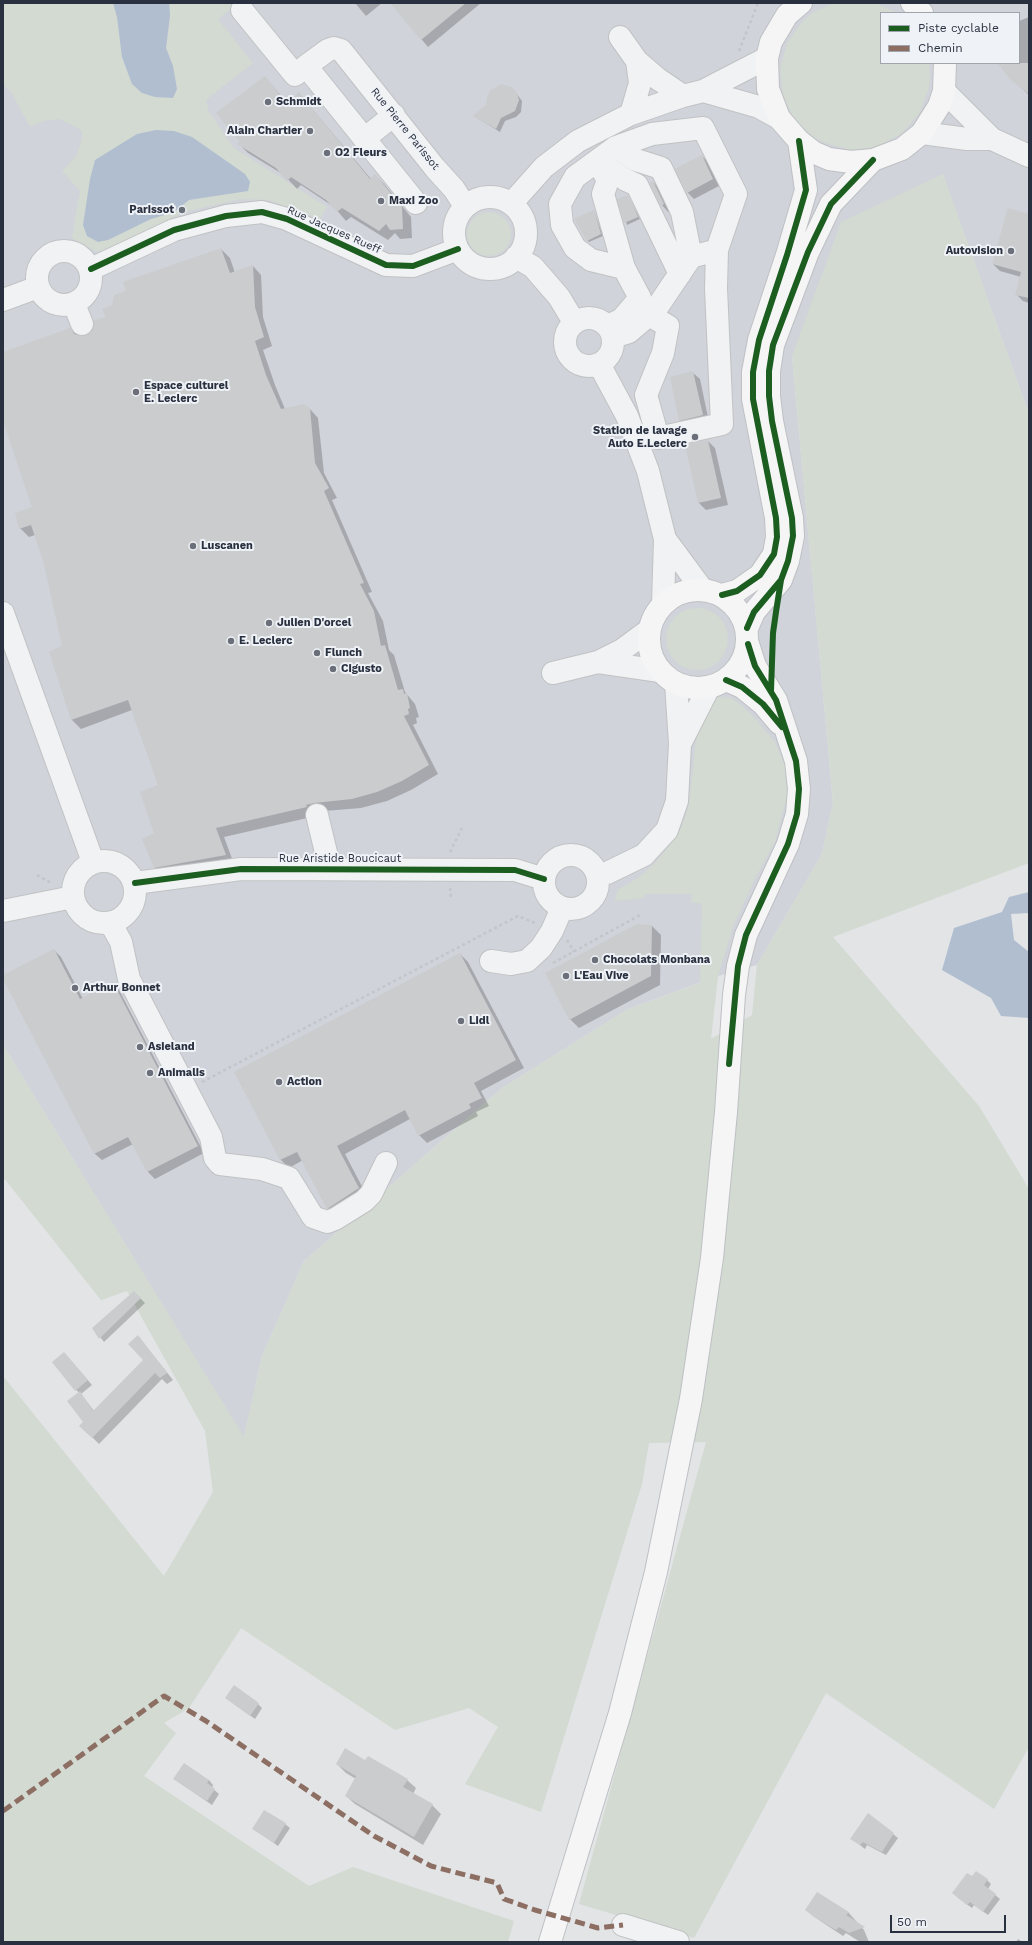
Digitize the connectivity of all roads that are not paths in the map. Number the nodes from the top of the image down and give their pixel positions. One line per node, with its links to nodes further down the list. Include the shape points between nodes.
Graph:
1 (790, 7): 4 (main road, via 771,42)
2 (242, 10): 7 (street, via 295,75)
3 (620, 37): 5 (street)
4 (767, 58): 9 (street); 12 (main road, via 768,89)
5 (637, 61): 9 (street, via 658,79); 10 (street, via 640,83)
6 (945, 64): 8 (main road)
7 (306, 66): 11 (street, Rue Pierre Parissot, via 334,48 341,50); 14 (street)
8 (944, 90): 13 (main road, via 939,106); 15 (street)
9 (693, 93): 10 (street); 12 (street, via 759,107)
10 (631, 114): 22 (street, via 578,141 544,167)
11 (394, 115): 14 (street); 23 (street, Rue Pierre Parissot)
12 (778, 118): 16 (main road)
13 (922, 133): 15 (street, via 967,139); 19 (main road, via 902,149)
14 (364, 139): 21 (street)
15 (992, 139): 18 (street)
16 (799, 141): 19 (main road, via 813,152 829,159 851,162); 40 (main road, via 806,190 759,340 753,372 753,400 776,518 777,537 774,554 760,575 737,591)
17 (616, 147): 20 (street); 25 (street, via 652,134 703,128 736,194); 27 (street, via 636,160 661,168 682,212)
18 (1029, 156)
19 (873, 160): 44 (main road, via 831,204 808,252 774,345 769,371 770,402 792,518 793,536 781,580 754,612)
20 (597, 161): 27 (street, via 637,185); 28 (street, via 608,180 603,194); 28 (street, via 575,177 560,204 562,225 575,248 592,260)
21 (416, 203)
22 (511, 204): 23 (street, via 500,198 488,197 476,199); 26 (street, via 520,213 526,235 523,247)
23 (465, 206): 24 (street, via 454,226 454,238)
24 (458, 249): 26 (street, via 474,265 485,268 502,266); 29 (street, Rue Jacques Rueff, via 413,266 386,265 287,219 262,212 226,216 174,230)
25 (716, 250): 27 (street); 33 (street, via 722,424 658,438 646,395 663,353 668,326)
26 (516, 257): 34 (street, via 533,267 559,297)
27 (686, 265): 33 (street, via 656,309)
28 (624, 268): 36 (street, via 640,298)
29 (91, 270): 30 (street, via 84,259 73,252 55,252 42,262 37,279); 32 (street, via 92,278 87,294)
30 (38, 287): 31 (street); 32 (street, via 49,301 65,306)
31 (3, 300)
32 (74, 304): 35 (street)
33 (649, 315): 36 (street, via 629,332)
34 (574, 322): 36 (street, via 588,317 595,318); 37 (street, via 564,340 567,353 571,359 585,366)
35 (82, 324)
36 (610, 332): 37 (street, via 611,353)
37 (599, 364): 38 (street, via 627,416 648,471)
38 (665, 539): 39 (street); 41 (street)
39 (702, 589): 40 (main road); 41 (main road, via 674,595)
40 (722, 595): 44 (main road, via 738,609)
41 (663, 603): 43 (main road, via 654,616)
42 (3, 613): 52 (street)
43 (649, 630): 45 (street, via 622,650); 47 (main road, via 653,658)
44 (747, 636): 48 (main road, via 744,658 737,670); 49 (main road, via 755,666 776,700)
45 (598, 662): 46 (street); 47 (street)
46 (553, 673)
47 (668, 677): 48 (main road, via 692,688); 50 (street)
48 (718, 684): 49 (main road, via 742,687 763,704); 50 (street)
49 (785, 730): 64 (main road, via 796,761 799,789 797,814 788,844 746,935 738,966 712,1258 691,1399 656,1572 620,1713)
50 (680, 744): 54 (street, via 677,801 667,830 644,854 607,873)
51 (317, 815): 53 (street)
52 (93, 862): 56 (street, via 119,864); 57 (street, via 77,876 73,886)
53 (330, 869): 55 (street, Rue Aristide Boucicaut, via 515,870); 56 (street, Rue Aristide Boucicaut, via 241,869)
54 (597, 875): 55 (street, via 589,862 582,858 567,856 552,863); 58 (street, via 598,884 591,900 578,908)
55 (544, 879): 58 (street, via 544,888 548,896)
56 (135, 883): 60 (street, via 136,896 132,909 123,918)
57 (73, 897): 59 (street); 60 (street, via 77,909 86,919 98,924)
58 (562, 908): 61 (street, via 541,948 527,961 511,964)
59 (3, 911)
60 (111, 924): 62 (street, via 121,942 129,979 188,1090 211,1137 220,1164 262,1169 289,1178 314,1217 327,1222 364,1201)
61 (492, 961)
62 (386, 1163)
63 (623, 1925): 65 (street)
64 (550, 1942)
65 (678, 1942)

